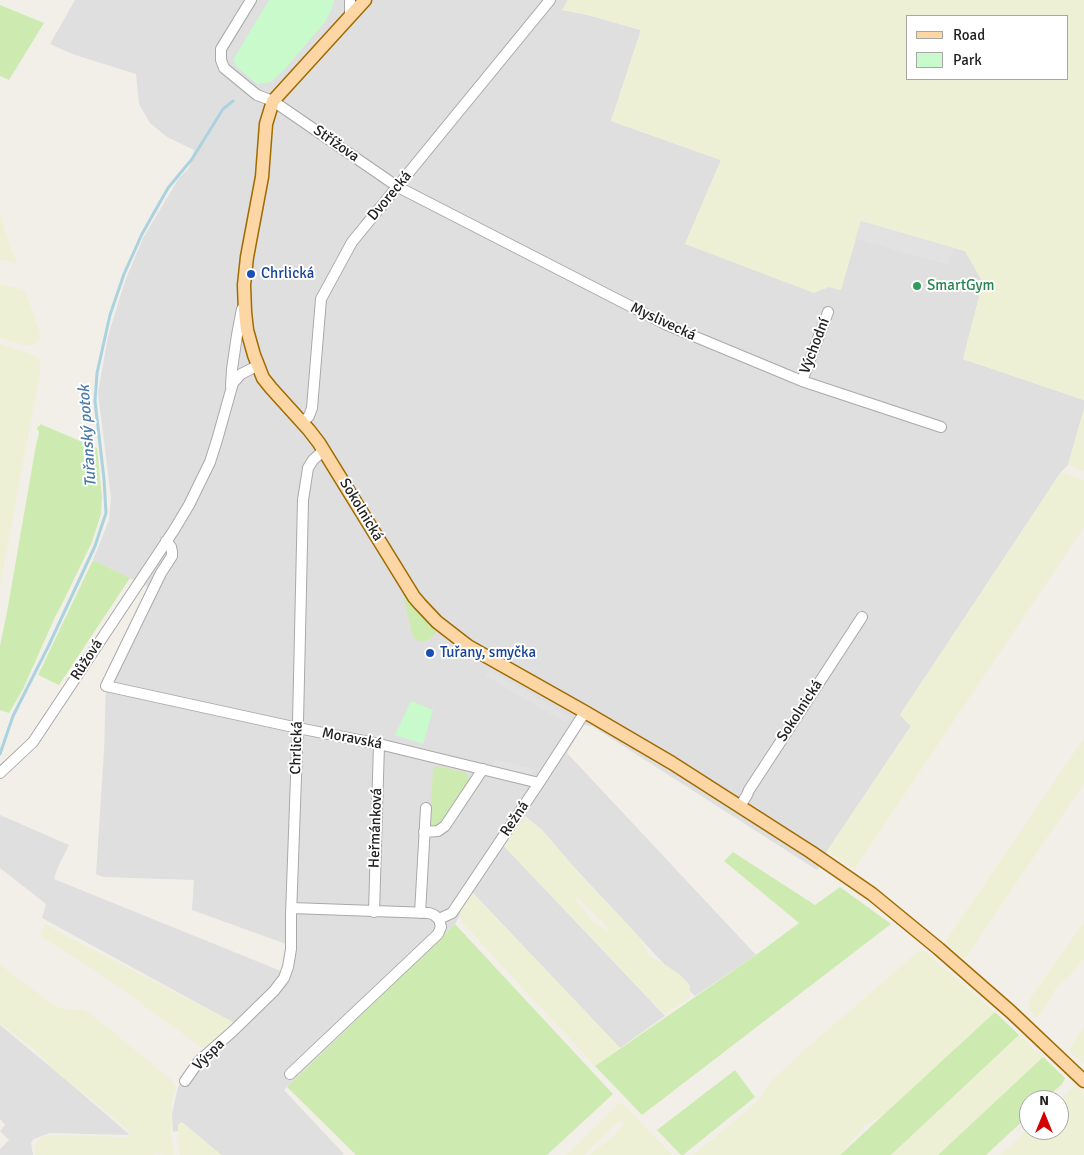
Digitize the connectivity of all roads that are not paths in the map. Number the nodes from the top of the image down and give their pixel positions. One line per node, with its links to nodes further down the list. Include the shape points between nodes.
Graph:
1 (251, 0): 6 (street, Střížova, via 221,49 221,60 224,68 257,95)
2 (350, 0): 5 (street)
3 (365, 0): 5 (main road)
4 (550, 0): 7 (street, Dvorecká)
5 (350, 15): 6 (main road)
6 (273, 101): 7 (street, Střížova); 8 (main road, Sokolnická, via 266,124 262,177 246,265)
7 (398, 186): 11 (street, Myslivecká, via 667,325); 13 (street, Dvorecká, via 352,242 321,299 312,408)
8 (244, 303): 10 (main road, Sokolnická, via 247,330); 12 (street, Růžová)
9 (828, 312): 11 (street, Východní)
10 (257, 366): 12 (street, via 241,374); 13 (main road, Sokolnická, via 263,378)
11 (802, 381): 14 (street, Myslivecká)
12 (231, 387): 16 (street, Růžová, via 210,462 190,505)
13 (302, 423): 15 (main road, Sokolnická)
14 (941, 427)
15 (324, 450): 19 (main road, Sokolnická, via 409,589 429,614 468,646); 20 (street, Chrlická, via 308,468 303,500)
16 (166, 541): 18 (street, Růžová, via 172,556); 23 (street, Růžová, via 33,742)
17 (862, 617): 25 (street, Sokolnická)
18 (106, 686): 20 (street, Moravská)
19 (585, 712): 24 (street, Režná); 25 (main road, Sokolnická)
20 (298, 728): 21 (street, Moravská); 28 (street, Chrlická)
21 (379, 744): 22 (street, Moravská); 29 (street, Heřmánková)
22 (483, 769): 24 (street, Moravská); 27 (street, via 445,826 438,831)
23 (1, 772)
24 (539, 783): 31 (street, Režná, via 452,913)
25 (740, 806): 34 (main road, Sokolnická, via 872,894 996,999)
26 (426, 808): 27 (street)
27 (424, 832): 30 (street)
28 (292, 908): 29 (street); 32 (street, Chrlická, via 290,958 284,978 274,992)
29 (374, 912): 30 (street)
30 (420, 913): 31 (street)
31 (439, 919): 33 (street, via 441,927 438,934)
32 (233, 1031): 35 (street, Výspa, via 200,1061)
33 (290, 1074)
34 (1084, 1080)
35 (185, 1081)

